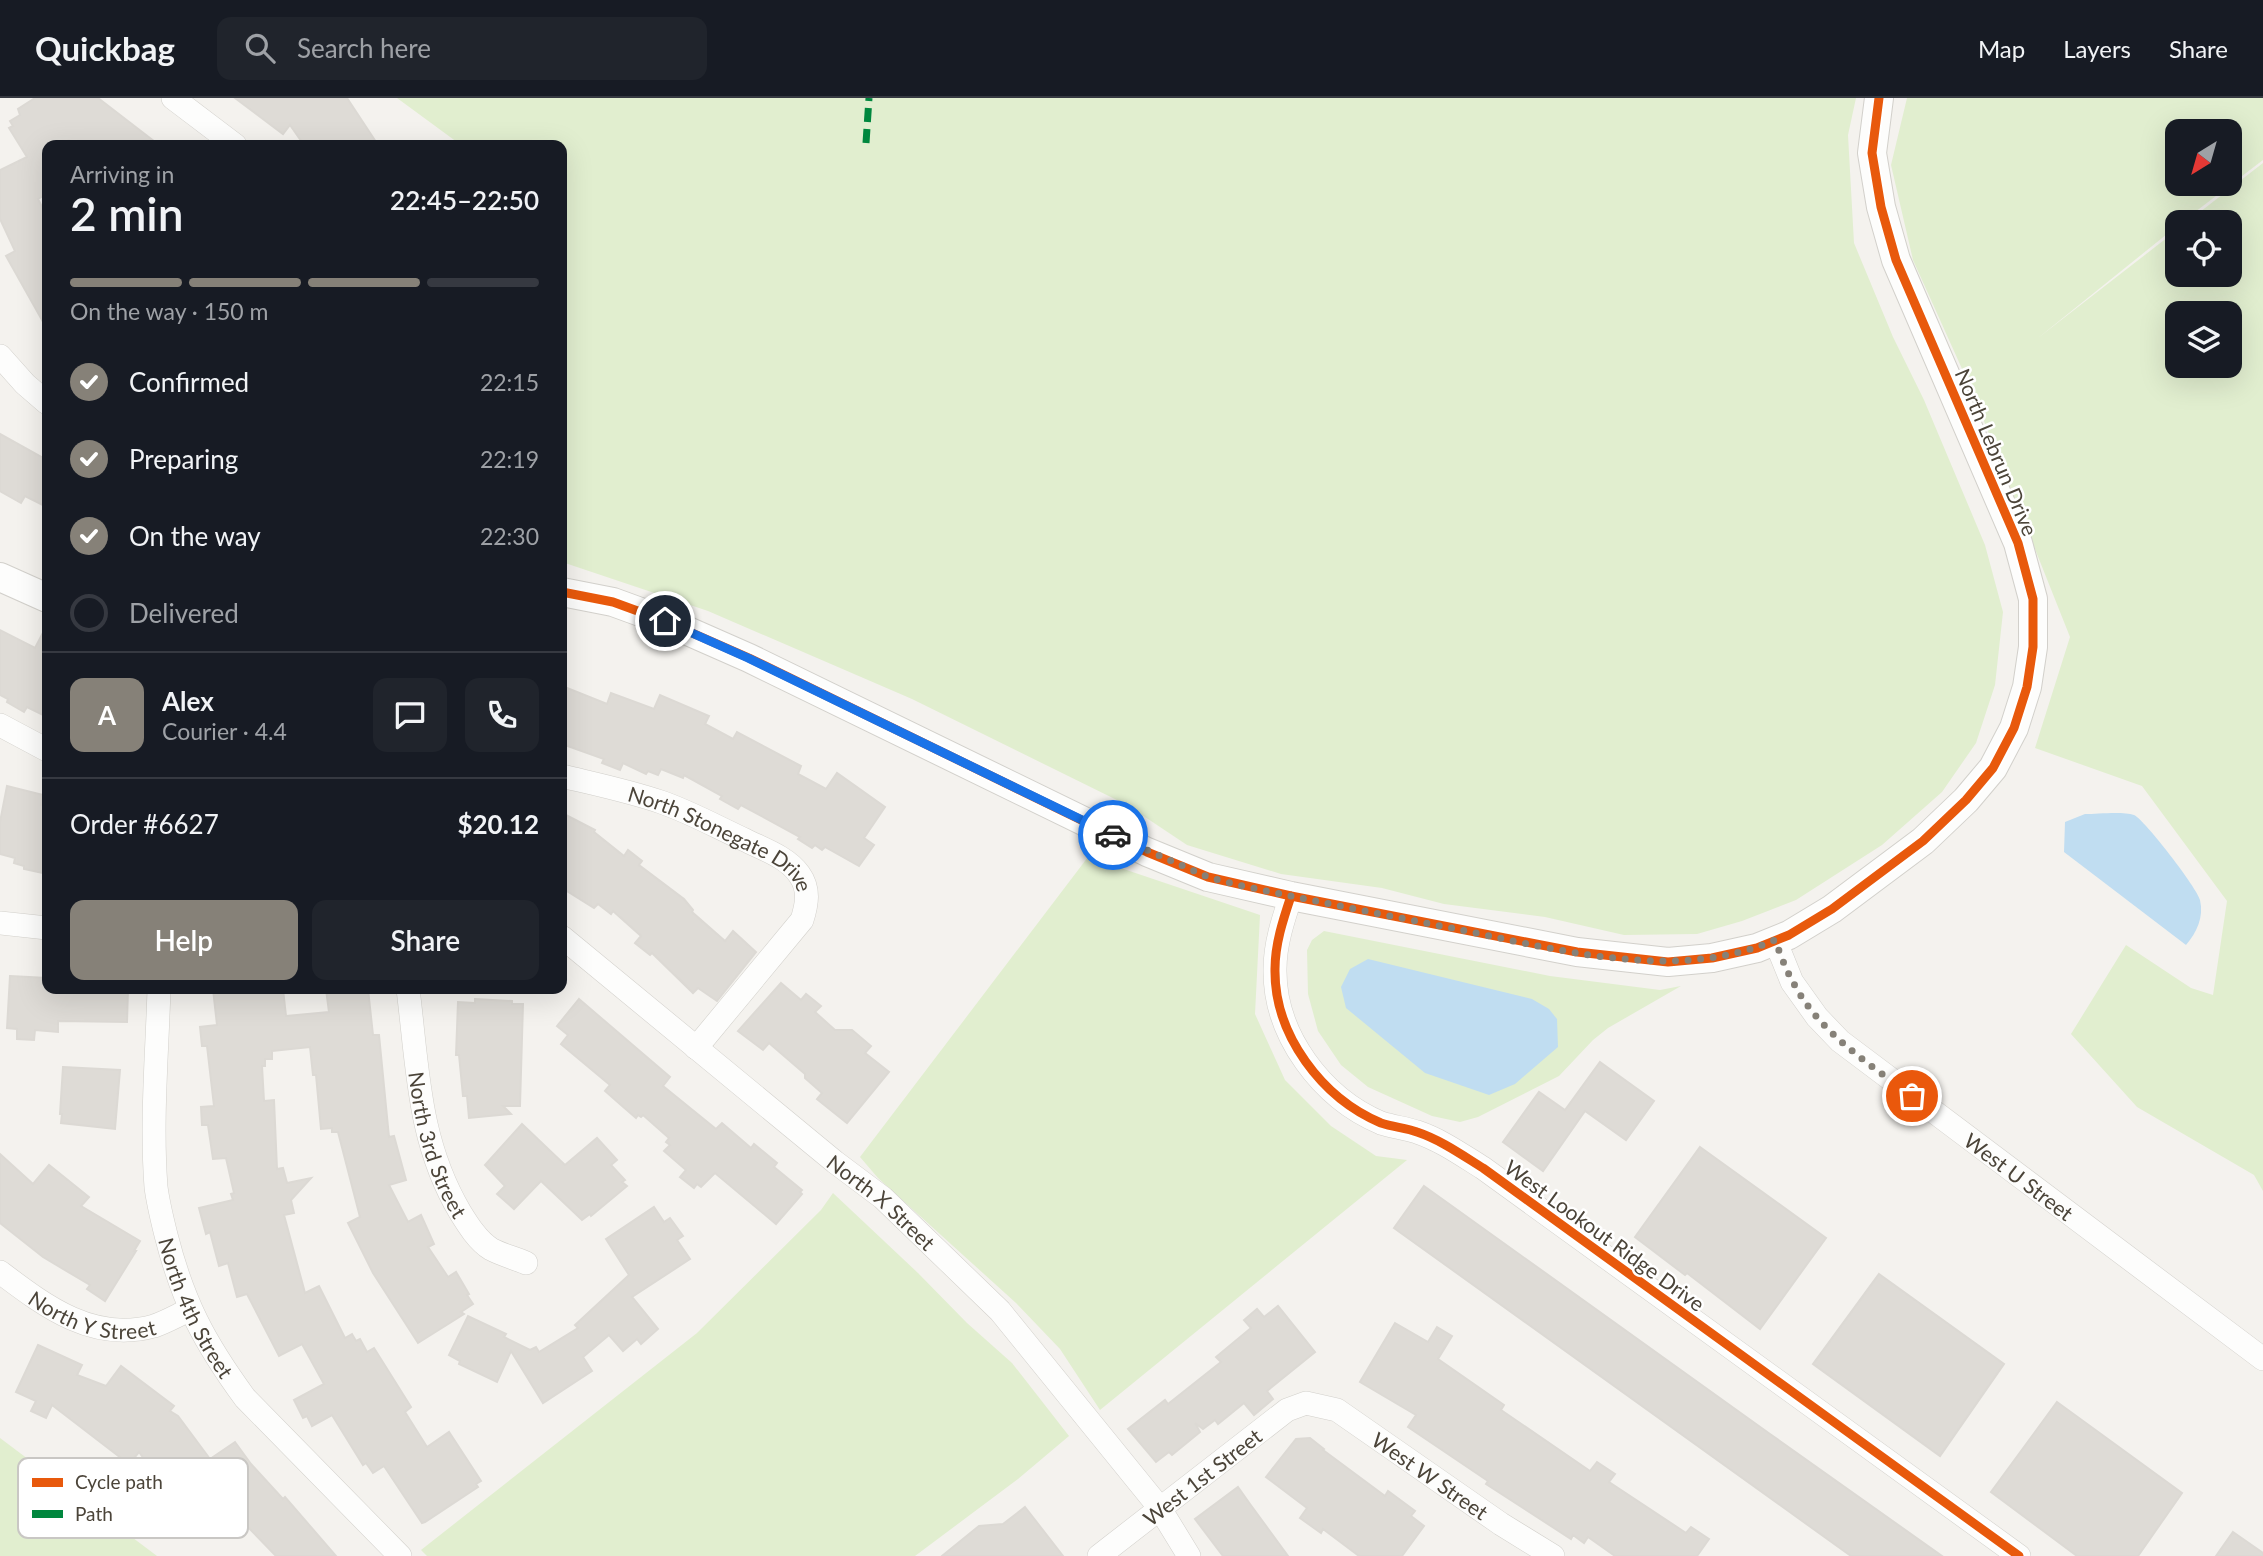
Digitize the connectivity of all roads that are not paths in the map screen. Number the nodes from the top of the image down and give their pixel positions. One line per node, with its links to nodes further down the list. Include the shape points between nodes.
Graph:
1 (173, 98): 3 (street)
2 (1879, 98): 15 (street, North Lebrun Drive, via 1872,153 1881,207 1896,260 2018,543 2033,599 2033,647 2014,728 1993,768 1966,800 1923,841 1832,909)
3 (228, 140)
4 (0, 356): 5 (street)
5 (42, 399)
6 (0, 577): 8 (street)
7 (567, 593): 12 (street, North Lebrun Drive, via 613,602 677,626 1147,852 1208,877)
8 (42, 596)
9 (0, 725): 10 (street)
10 (42, 747)
11 (567, 777): 19 (street, North Stonegate Drive, via 676,808 775,855 804,881 806,907 797,926)
12 (1291, 896): 15 (street, North Lebrun Drive, via 1577,952 1668,962 1712,958); 30 (street, West Lookout Ridge Drive, via 1280,929 1275,970 1280,1007 1291,1038 1313,1072 1349,1105 1382,1123 1449,1146 1483,1168)
13 (0, 923): 14 (street)
14 (42, 927)
15 (1775, 940): 23 (street, West U Street, via 1792,982 1840,1041)
16 (567, 941): 19 (street, North X Street)
17 (159, 994): 22 (street, North 4th Street, via 156,1190)
18 (409, 994): 20 (street, North 3rd Street, via 424,1122 434,1158 479,1238)
19 (696, 1048): 25 (street, North X Street, via 883,1198 1000,1311)
20 (526, 1263)
21 (0, 1272): 22 (street, North Y Street, via 43,1305 96,1328 154,1326)
22 (189, 1310): 26 (street, North 4th Street, via 245,1398)
23 (2263, 1359)
24 (1306, 1403): 25 (street, West 1st Street, via 1287,1410); 29 (street, West W Street, via 1337,1410)
25 (1159, 1507): 27 (street, West 1st Street); 28 (street, North X Street)
26 (400, 1556)
27 (1099, 1556)
28 (1189, 1556)
29 (1553, 1556)
30 (2019, 1556)

